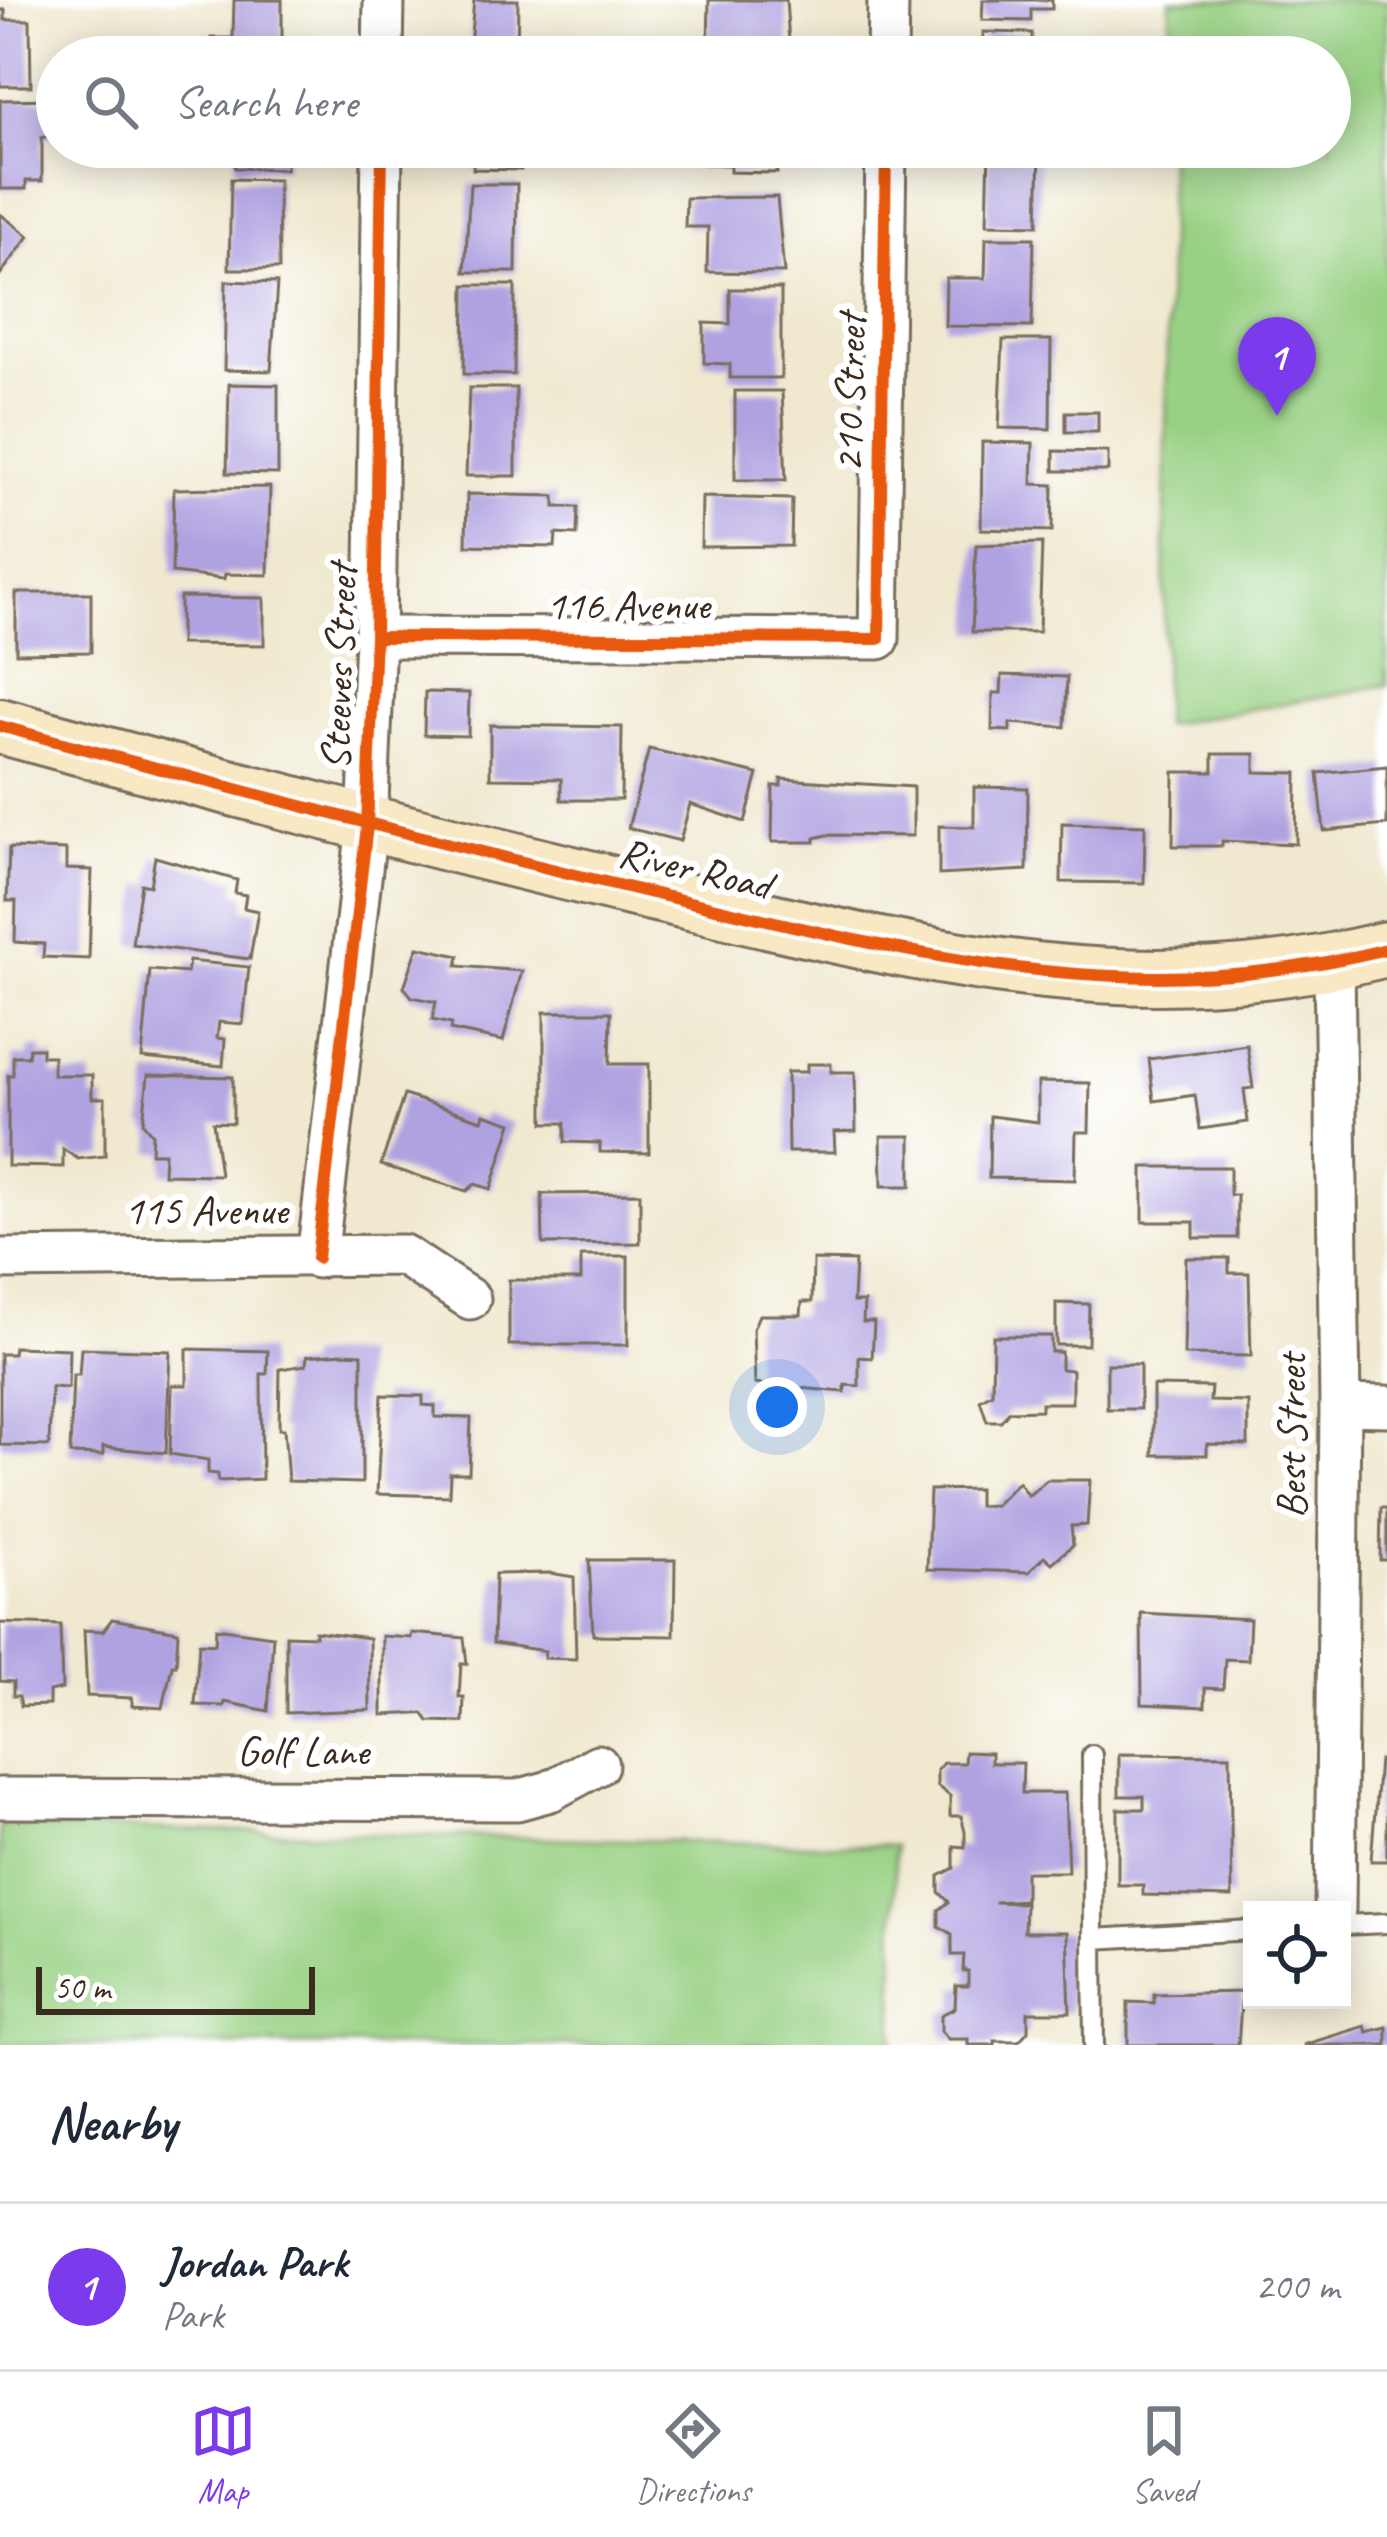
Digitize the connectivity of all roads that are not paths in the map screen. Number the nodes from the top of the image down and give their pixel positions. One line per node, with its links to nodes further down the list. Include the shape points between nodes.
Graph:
1 (384, 0): 3 (street)
2 (888, 0): 4 (street)
3 (383, 36)
4 (887, 36)
5 (382, 168): 7 (street, Steeves Street)
6 (886, 168): 8 (street, 210 Street)
7 (375, 637): 8 (street, 116 Avenue); 10 (street, Steeves Street)
8 (879, 639)
9 (0, 726): 10 (street, River Road)
10 (367, 826): 12 (street, River Road, via 914,953 1033,973 1202,976); 13 (street, Steeves Street)
11 (1387, 949): 12 (street, River Road)
12 (1334, 962): 16 (street, Best Street)
13 (317, 1258): 14 (street, 115 Avenue); 15 (street, 115 Avenue, via 403,1255)
14 (0, 1259)
15 (470, 1299)
16 (1340, 1405): 17 (street); 21 (street, Best Street)
17 (1387, 1406)
18 (1092, 1755): 25 (lane)
19 (598, 1765): 20 (street, Golf Lane, via 517,1800)
20 (0, 1798)
21 (1335, 1901)
22 (1387, 1923): 23 (lane)
23 (1351, 1925)
24 (1243, 1931): 25 (lane)
25 (1093, 1939): 26 (lane)
26 (1094, 2045)

